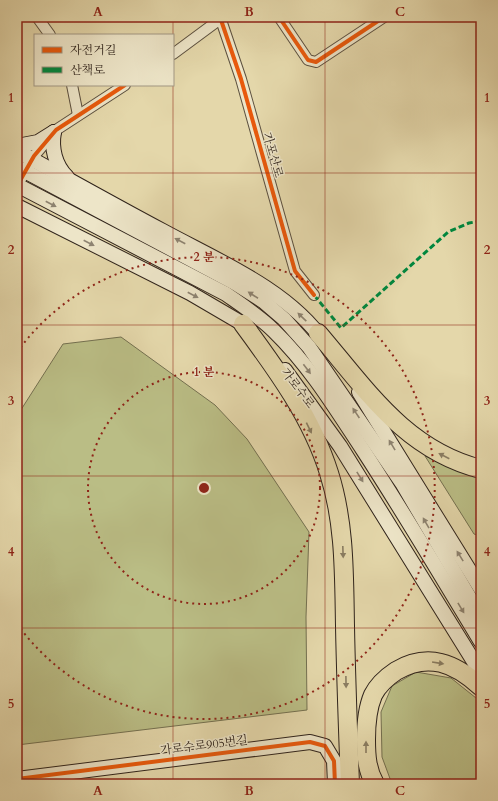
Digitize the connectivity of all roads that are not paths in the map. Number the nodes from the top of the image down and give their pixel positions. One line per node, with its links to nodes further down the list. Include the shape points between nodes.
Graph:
1 (37, 17): 5 (street)
2 (279, 17): 3 (street, via 308,60 316,62)
3 (384, 17)
4 (221, 18): 6 (street); 20 (street, 가포산로, via 241,79 295,271)
5 (49, 34)
6 (174, 53)
7 (72, 86): 9 (street)
8 (123, 86): 9 (street)
9 (78, 115): 10 (street)
10 (54, 132): 11 (main road, via 38,142); 13 (street); 14 (main road, via 56,160)
11 (17, 146)
12 (17, 151): 13 (main road)
13 (24, 166): 14 (main road); 15 (street); 17 (main road)
14 (70, 181): 17 (main road); 22 (main road, one-way to 14, via 296,311 252,280)
15 (17, 185): 19 (main road, 가로수로, one-way to 19)
16 (17, 206): 18 (main road, 가로수로, one-way to 18)
17 (148, 236): 25 (main road, one-way to 17, via 402,483 309,347 284,319 263,301)
18 (158, 277): 19 (main road); 21 (main road, 가로수로, one-way to 21)
19 (203, 282): 21 (main road); 26 (main road, 가로수로, one-way to 26, via 254,313 295,353 325,393 389,490)
20 (314, 295)
21 (244, 324): 27 (main road, 가로수로, one-way to 27, via 266,346 340,446); 31 (highway, one-way to 31, via 306,420 329,473 335,494 343,544)
22 (318, 332): 23 (highway, one-way to 22, via 461,464 437,452 399,426); 24 (main road, one-way to 22, via 367,403)
23 (481, 469)
24 (481, 589)
25 (481, 617)
26 (481, 642)
27 (481, 673)
28 (481, 687): 32 (highway, one-way to 28, via 367,762 366,724 373,696 386,678 409,664 422,661 437,662 460,670)
29 (17, 779): 30 (main road, 가로수로905번길, via 310,742 325,746 334,761)
30 (335, 784)
31 (350, 784)
32 (375, 784)

